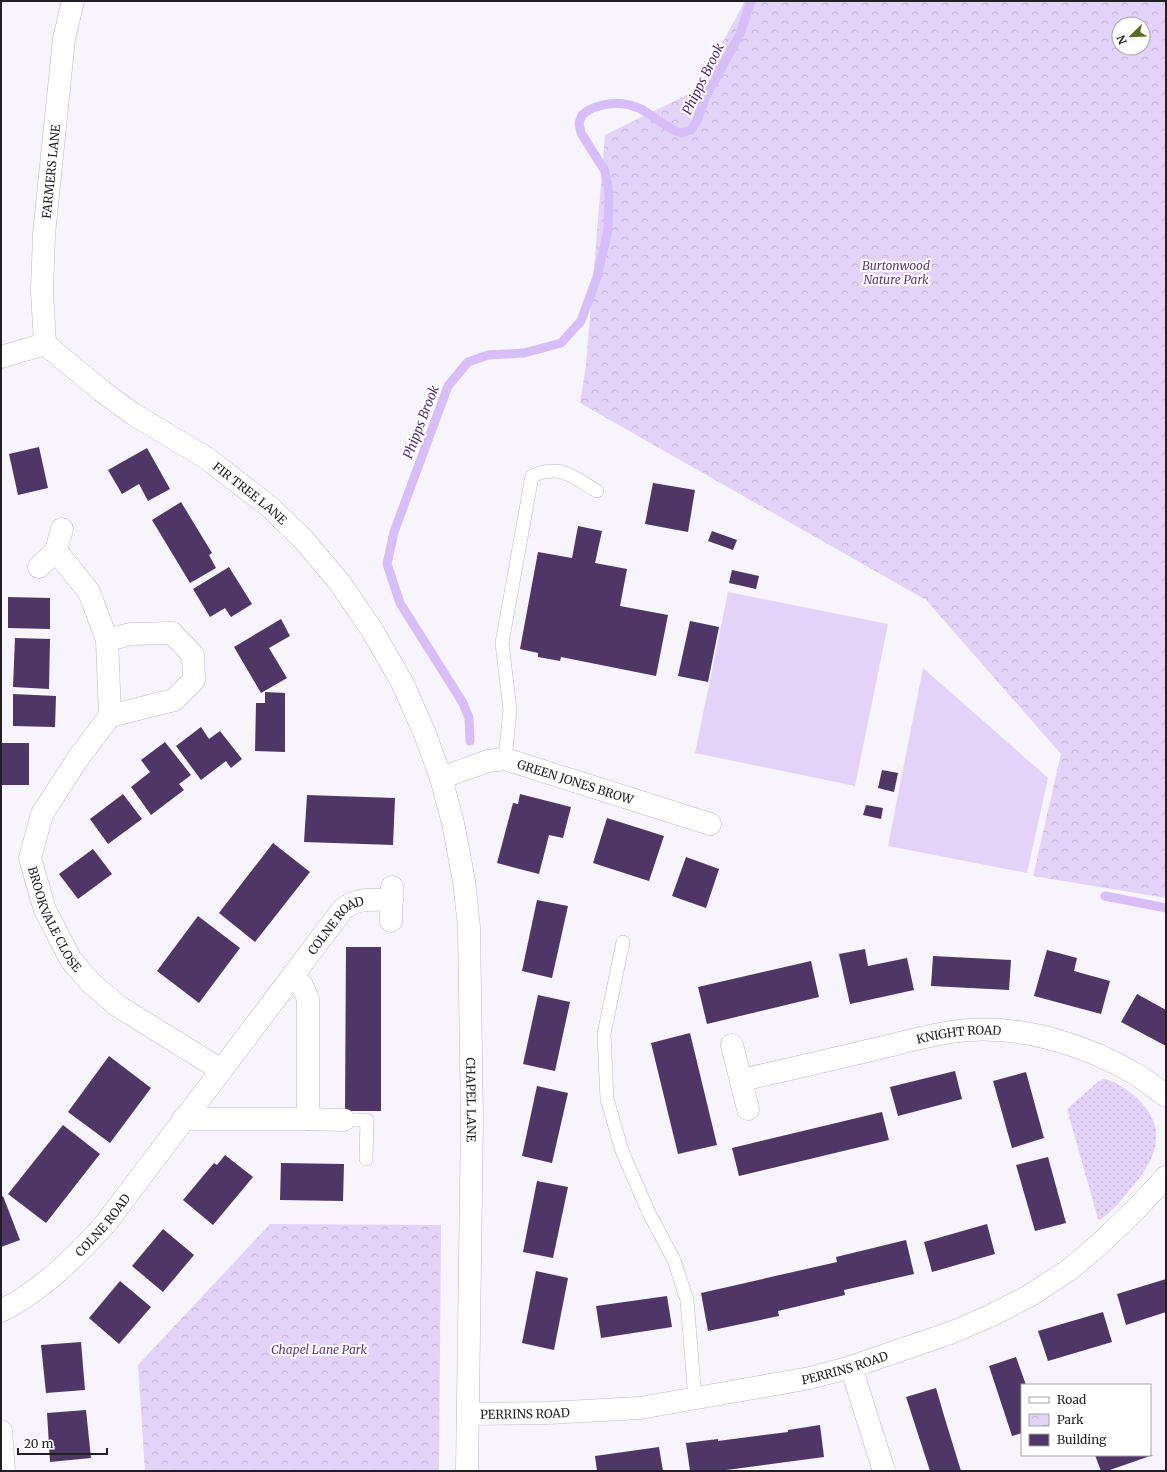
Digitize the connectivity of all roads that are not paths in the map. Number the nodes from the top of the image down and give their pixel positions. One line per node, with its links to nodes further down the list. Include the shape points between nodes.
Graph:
1 (73, 1): 2 (street, FARMERS LANE, via 64,39 44,234 42,291)
2 (45, 344): 3 (street); 10 (street, FIR TREE LANE, via 133,414 208,459 271,508 303,540 340,584 372,630 403,684)
3 (1, 357)
4 (597, 491): 11 (lane, via 566,472 546,470 532,476 502,643 510,710)
5 (62, 530): 6 (street)
6 (56, 551): 7 (street); 8 (street, via 89,592)
7 (39, 567)
8 (107, 640): 9 (street); 9 (street, via 131,634 172,633 193,655 194,680 174,700)
9 (110, 716): 18 (street, BROOKVALE CLOSE, via 78,757 42,814 30,858 45,910 71,960 92,984 118,1006)
10 (425, 734): 12 (street, CHAPEL LANE)
11 (505, 759): 12 (street, GREEN JONES BROW); 13 (street, GREEN JONES BROW)
12 (441, 778): 30 (street, CHAPEL LANE, via 453,823 469,927 472,1120)
13 (710, 824)
14 (392, 903): 16 (street, COLNE ROAD, via 361,899 351,903 343,909)
15 (623, 942): 29 (lane, via 604,1034 607,1100 622,1151 649,1213 674,1260 687,1300)
16 (292, 977): 18 (street, COLNE ROAD); 23 (street, via 302,985 308,999)
17 (732, 1045): 19 (street)
18 (221, 1070): 22 (street, COLNE ROAD)
19 (741, 1080): 20 (street, KNIGHT ROAD, via 927,1037 969,1030 1036,1035 1076,1047 1110,1060); 21 (street)
20 (1166, 1096)
21 (748, 1109)
22 (183, 1119): 23 (street); 27 (street, COLNE ROAD, via 91,1241 43,1283)
23 (308, 1119): 24 (street)
24 (344, 1120): 25 (lane, via 367,1120)
25 (366, 1159)
26 (1166, 1177): 28 (street, PERRINS ROAD, via 1101,1243 1039,1290 953,1332)
27 (1, 1311)
28 (851, 1367): 29 (street, PERRINS ROAD, via 810,1378); 34 (street)
29 (696, 1399): 30 (street, PERRINS ROAD, via 640,1408 590,1412)
30 (468, 1414): 33 (street, CHAPEL LANE)
31 (1, 1431): 32 (street)
32 (4, 1471)
33 (468, 1471)
34 (884, 1471)

